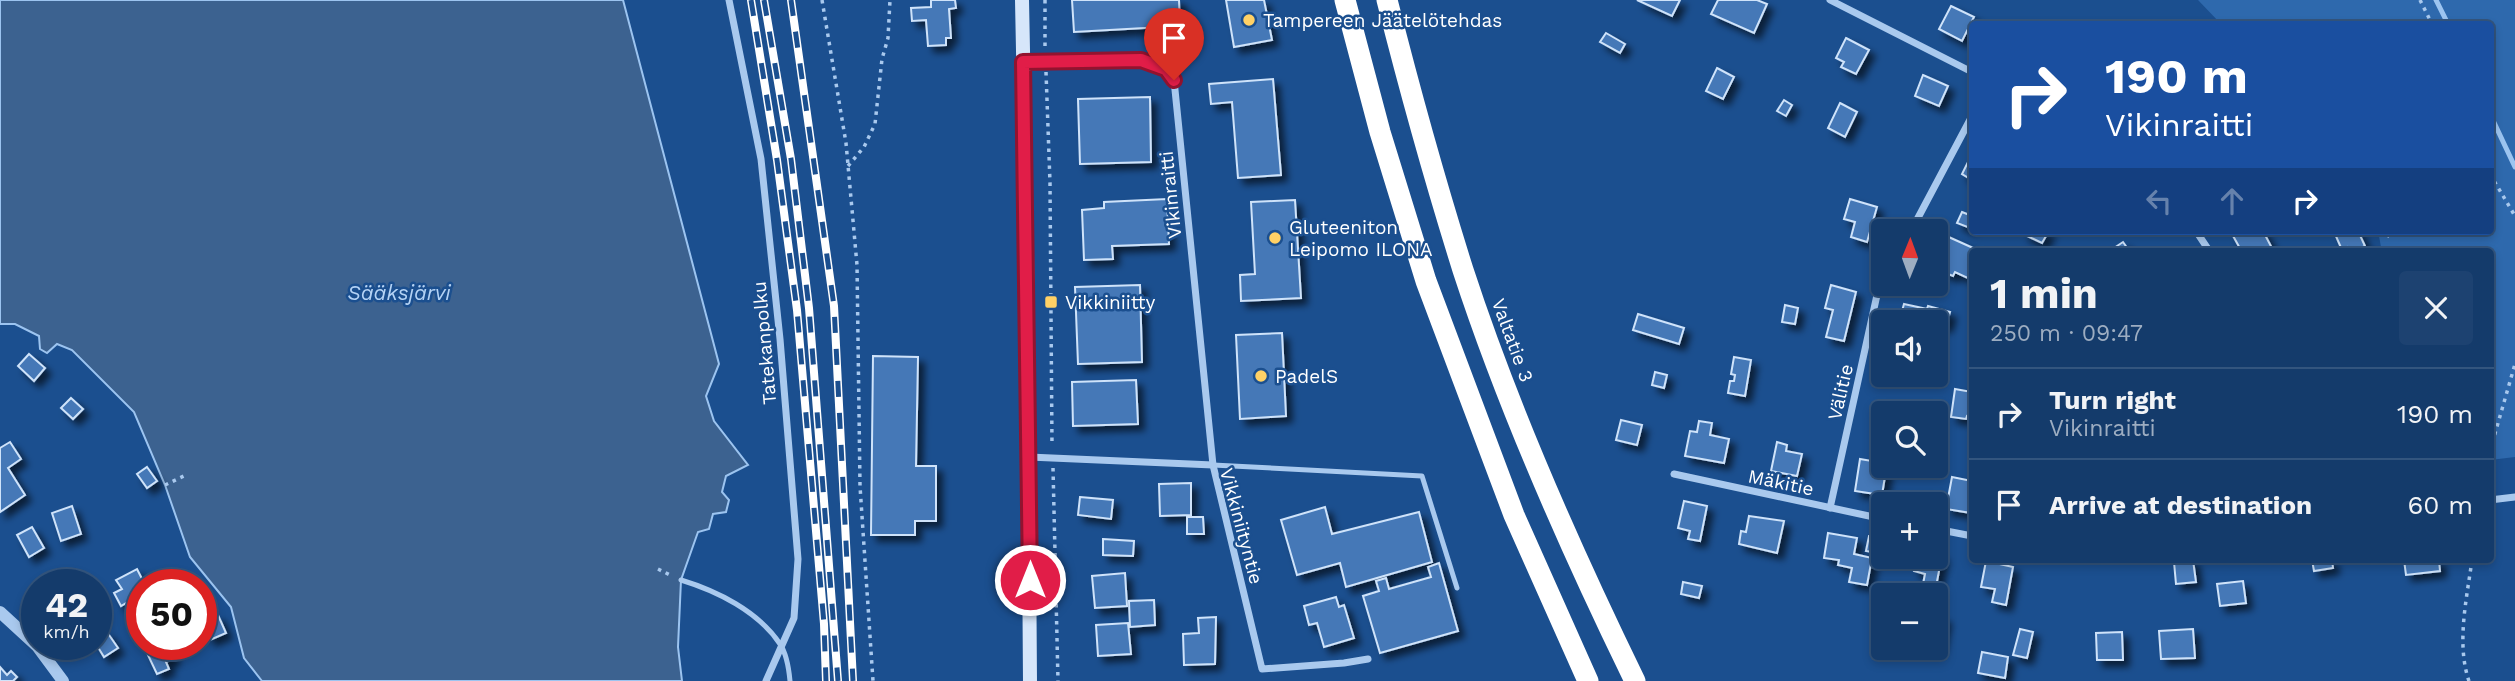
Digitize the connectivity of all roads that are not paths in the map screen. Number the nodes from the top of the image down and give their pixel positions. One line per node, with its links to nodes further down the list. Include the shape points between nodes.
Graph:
1 (729, 0): 23 (street, Tatekanpolku, via 761,159 780,339 798,559 794,618)
2 (1022, 0): 6 (main road)
3 (1345, 0): 25 (highway, via 1426,281 1514,515)
4 (1387, 0): 30 (highway, Valtatie 3, via 1422,137 1496,360 1552,504)
5 (1830, 0): 7 (street)
6 (1023, 62): 11 (main road); 12 (street, Vikinraitti, via 1141,60 1166,69 1174,80)
7 (1969, 70)
8 (1969, 123): 9 (street)
9 (1917, 219)
10 (1877, 296): 16 (street, Välitie)
11 (1029, 457): 12 (street, Vikkiniityntie); 29 (main road)
12 (1213, 465): 21 (lane, via 1422,477); 24 (street, Vikkiniityntie, via 1262,669)
13 (1674, 474): 16 (street, Mäkitie)
14 (2515, 497): 15 (street)
15 (2494, 500)
16 (1830, 508): 17 (street, Mäkitie)
17 (1871, 517)
18 (1948, 531): 19 (street)
19 (1969, 535)
20 (681, 580): 23 (lane, via 710,589 760,621)
21 (1457, 588)
22 (0, 612): 26 (street, via 37,646)
23 (782, 646): 27 (street, Tatekanpolku); 28 (lane)
24 (1368, 659)
25 (1584, 677)
26 (63, 681)
27 (766, 681)
28 (790, 681)
29 (1030, 681)
30 (1635, 681)

